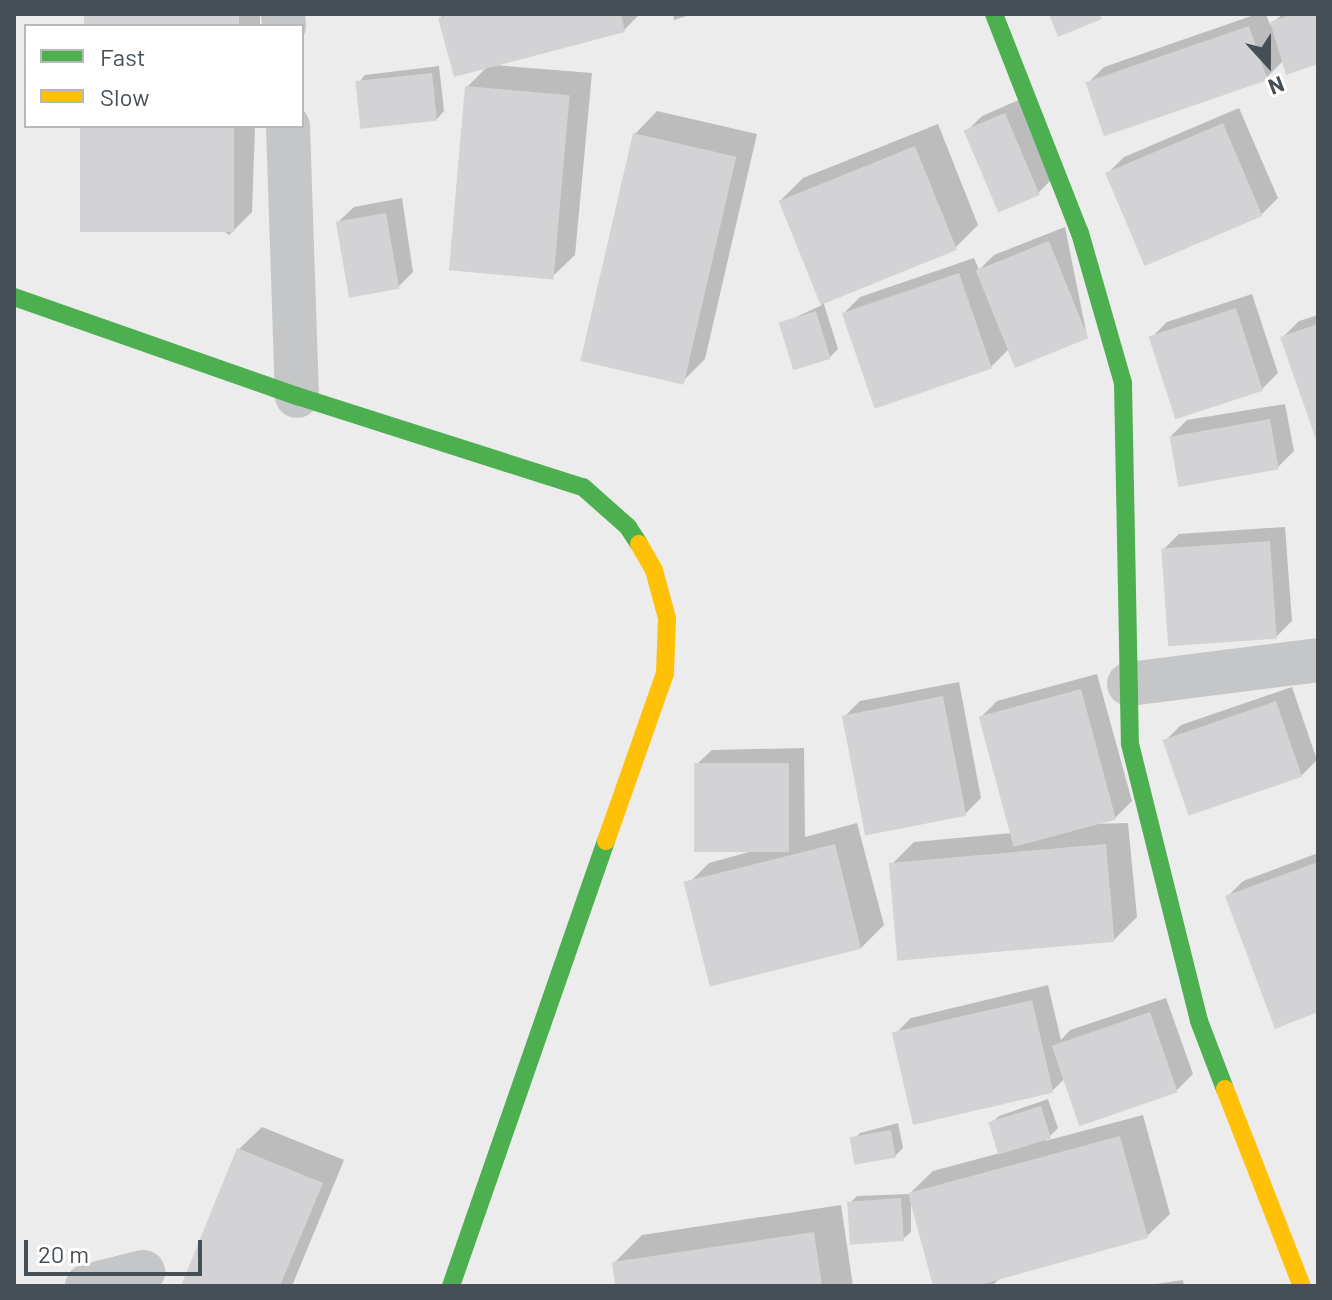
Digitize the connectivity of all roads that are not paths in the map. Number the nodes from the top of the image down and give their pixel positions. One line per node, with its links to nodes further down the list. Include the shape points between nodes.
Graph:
1 (994, 14): 6 (street, via 1080,233 1123,383)
2 (288, 128): 4 (street)
3 (14, 297): 4 (street)
4 (297, 396): 9 (street, via 583,487 628,527 654,570 667,618 665,673)
5 (1318, 660): 6 (street)
6 (1129, 684): 10 (street, via 1130,744 1199,1021)
7 (143, 1272): 8 (street)
8 (87, 1286)
9 (451, 1286)
10 (1302, 1286)

